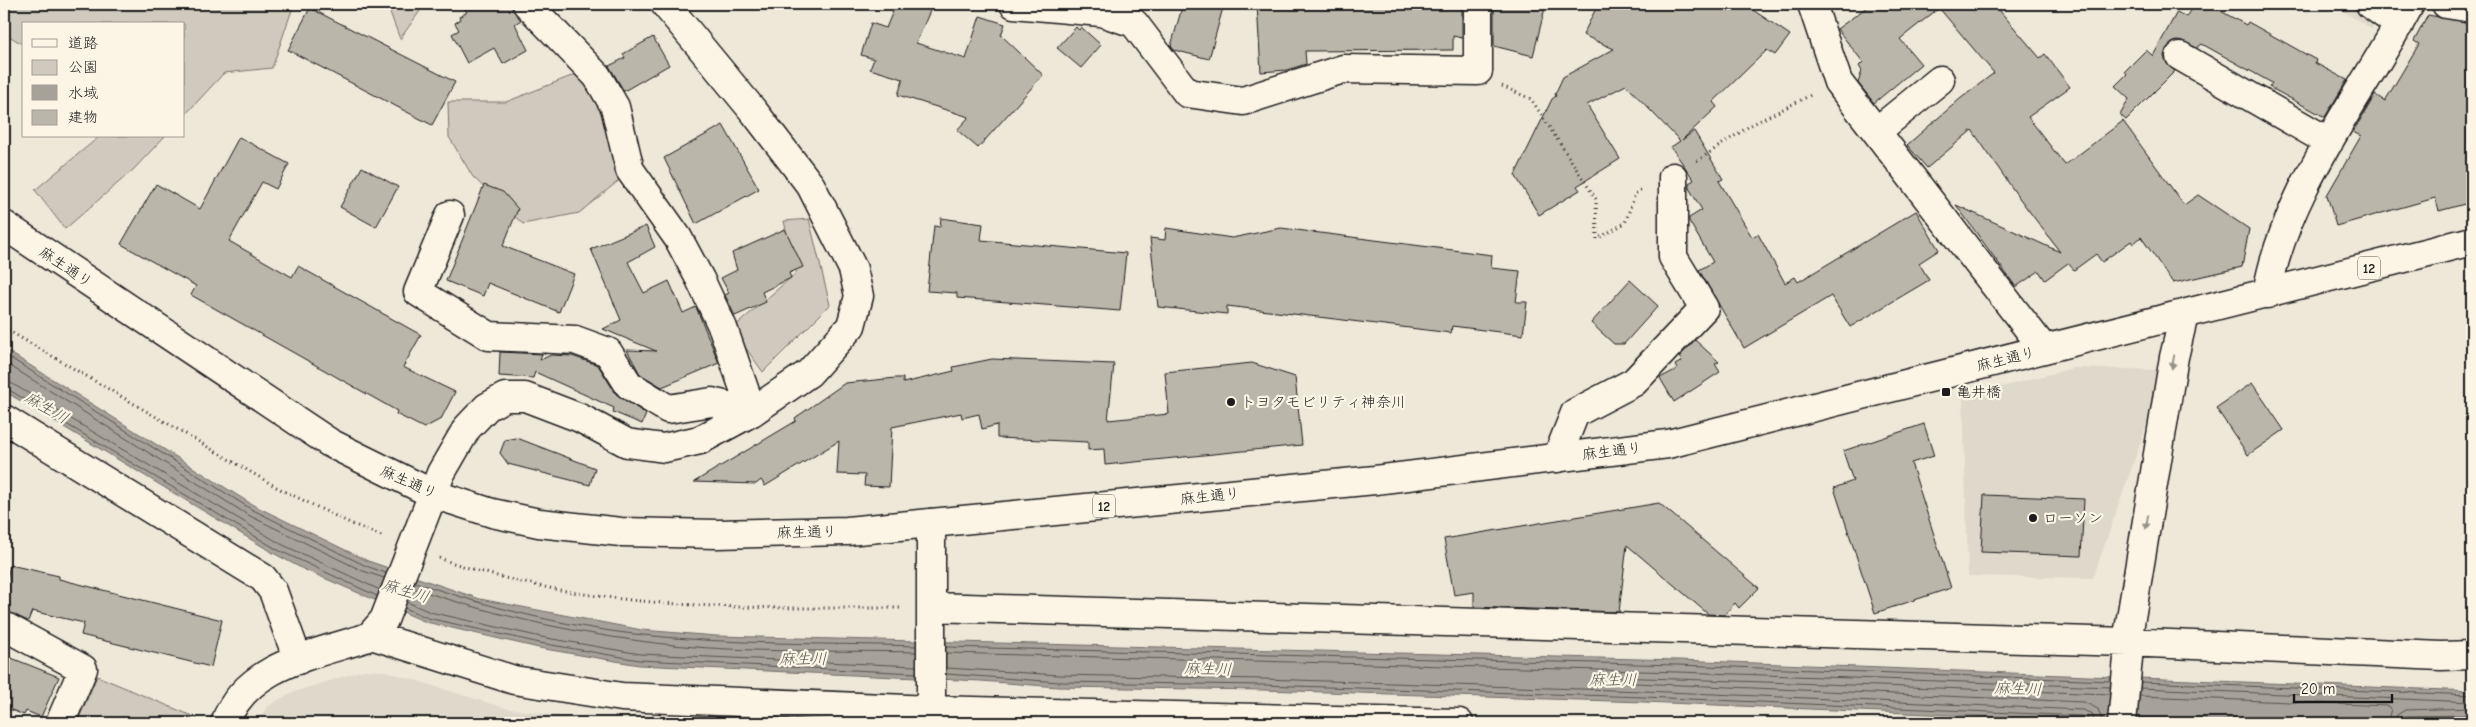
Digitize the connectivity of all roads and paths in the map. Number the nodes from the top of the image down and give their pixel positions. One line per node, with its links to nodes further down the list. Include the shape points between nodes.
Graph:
1 (527, 4): 24 (street, via 597,76 615,107 630,170 678,238 700,279 723,328)
2 (665, 4): 24 (street, via 811,186 854,269 859,296 851,326 809,373)
3 (1013, 4): 11 (street, via 1101,12 1134,23 1186,92 1242,101 1343,69)
4 (1478, 4): 11 (street)
5 (1812, 4): 13 (street)
6 (2370, 4): 9 (street)
7 (2446, 4): 8 (street)
8 (2472, 8)
9 (2405, 14): 15 (street)
10 (2180, 56): 15 (street)
11 (1478, 70): 16 (path, via 1487,80 1531,98 1596,199 1597,239 1625,223 1636,194 1649,183 1663,172)
12 (1940, 80): 14 (street)
13 (1838, 82): 14 (street); 16 (path, via 1751,125)
14 (1876, 132): 23 (street)
15 (2329, 142): 20 (street, via 2296,206 2272,263)
16 (1673, 178): 26 (street, via 1673,257 1704,308 1634,382 1575,413)
17 (450, 215): 24 (street, via 418,292 489,336 575,340 608,352 629,385 668,409 712,402)
18 (4, 225): 27 (street, 麻生通り / 12, via 330,443)
19 (2472, 241): 20 (street, 麻生通り / 12)
20 (2267, 294): 21 (street, 麻生通り / 12)
21 (2184, 314): 23 (street, 麻生通り / 12); 33 (street, one-way to 33, via 2174,358)
22 (4, 328): 29 (path, via 278,488)
23 (2044, 349): 26 (street, 麻生通り / 12, via 1668,444)
24 (752, 412): 27 (street, via 700,440 664,448 627,443 580,418 525,397 505,397 487,407 467,428)
25 (4, 419): 35 (street, via 263,578 273,590)
26 (1557, 458): 28 (street, 麻生通り / 12, via 1375,480)
27 (433, 494): 28 (street, 麻生通り / 12, via 492,513 539,523 621,532 846,531); 29 (street)
28 (931, 523): 30 (street)
29 (412, 550): 30 (path, via 501,578 590,597); 32 (street, via 389,612)
30 (931, 619): 33 (street); 36 (street)
31 (4, 626): 37 (street, via 82,669)
32 (374, 632): 35 (street); 36 (street, via 514,680 622,697)
33 (2128, 650): 34 (street); 40 (street)
34 (2472, 655)
35 (298, 660): 38 (street, via 258,679 240,694)
36 (931, 700): 39 (street)
37 (60, 723)
38 (225, 723)
39 (1459, 723)
40 (2122, 723)

